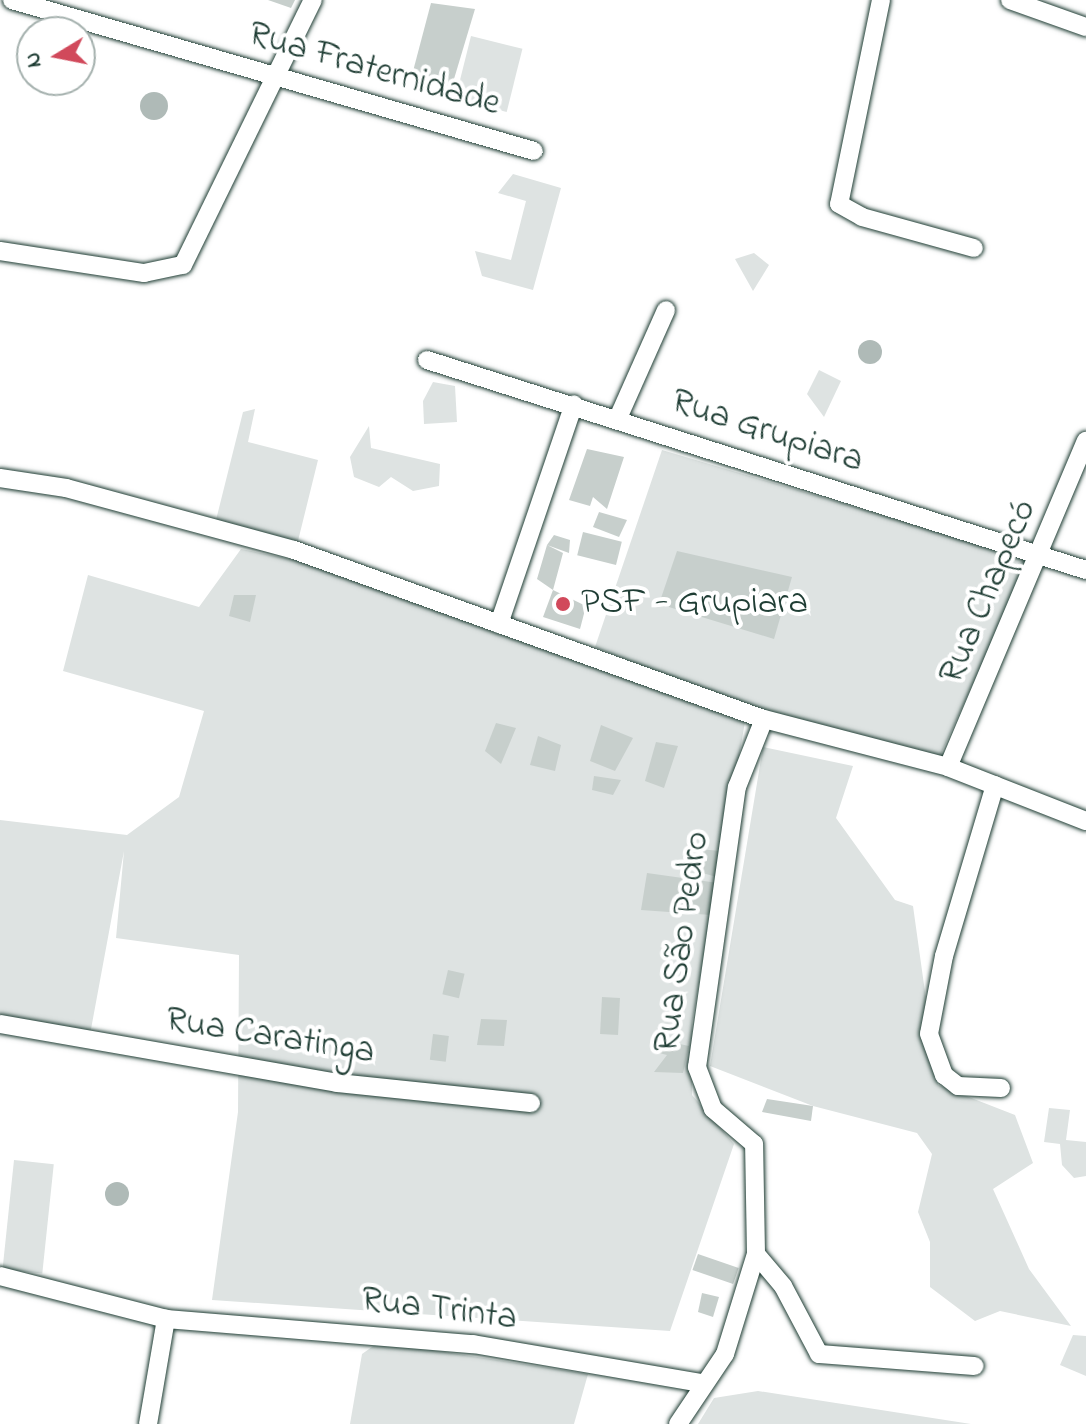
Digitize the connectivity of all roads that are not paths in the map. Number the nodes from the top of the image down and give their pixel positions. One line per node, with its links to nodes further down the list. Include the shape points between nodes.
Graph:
1 (12, 0): 6 (street, Rua Fraternidade)
2 (313, 0): 6 (street)
3 (881, 0): 8 (street, via 839,204 862,217)
4 (1010, 0): 5 (street)
5 (1086, 27)
6 (272, 73): 7 (street, Rua Fraternidade); 9 (street, via 188,259 144,273)
7 (534, 151)
8 (974, 248)
9 (0, 251)
10 (666, 310): 13 (street)
11 (427, 360): 12 (street, Rua Grupiara)
12 (574, 404): 13 (street, Rua Grupiara); 18 (street)
13 (618, 418): 16 (street, Rua Grupiara)
14 (1086, 441): 16 (street, Rua Chapecó)
15 (0, 478): 18 (street, via 236,533)
16 (1043, 553): 17 (street, Rua Grupiara); 20 (street, Rua Chapecó)
17 (1086, 570)
18 (499, 624): 19 (street)
19 (764, 719): 20 (street); 26 (street, Rua São Pedro, via 737,787 697,1067 713,1109 754,1144)
20 (948, 767): 21 (street)
21 (995, 785): 22 (street); 24 (street, via 944,956 929,1034 944,1075 958,1086)
22 (1086, 821)
23 (0, 1024): 25 (street, Rua Caratinga, via 337,1083)
24 (1001, 1088)
25 (531, 1103)
26 (756, 1254): 29 (street, via 783,1286 819,1354); 30 (street, Rua São Pedro, via 725,1354)
27 (0, 1276): 28 (street, Rua Trinta)
28 (166, 1319): 30 (street, Rua Trinta, via 473,1344); 31 (street)
29 (975, 1366)
30 (702, 1383): 32 (street, Rua São Pedro)
31 (148, 1424)
32 (678, 1424)

